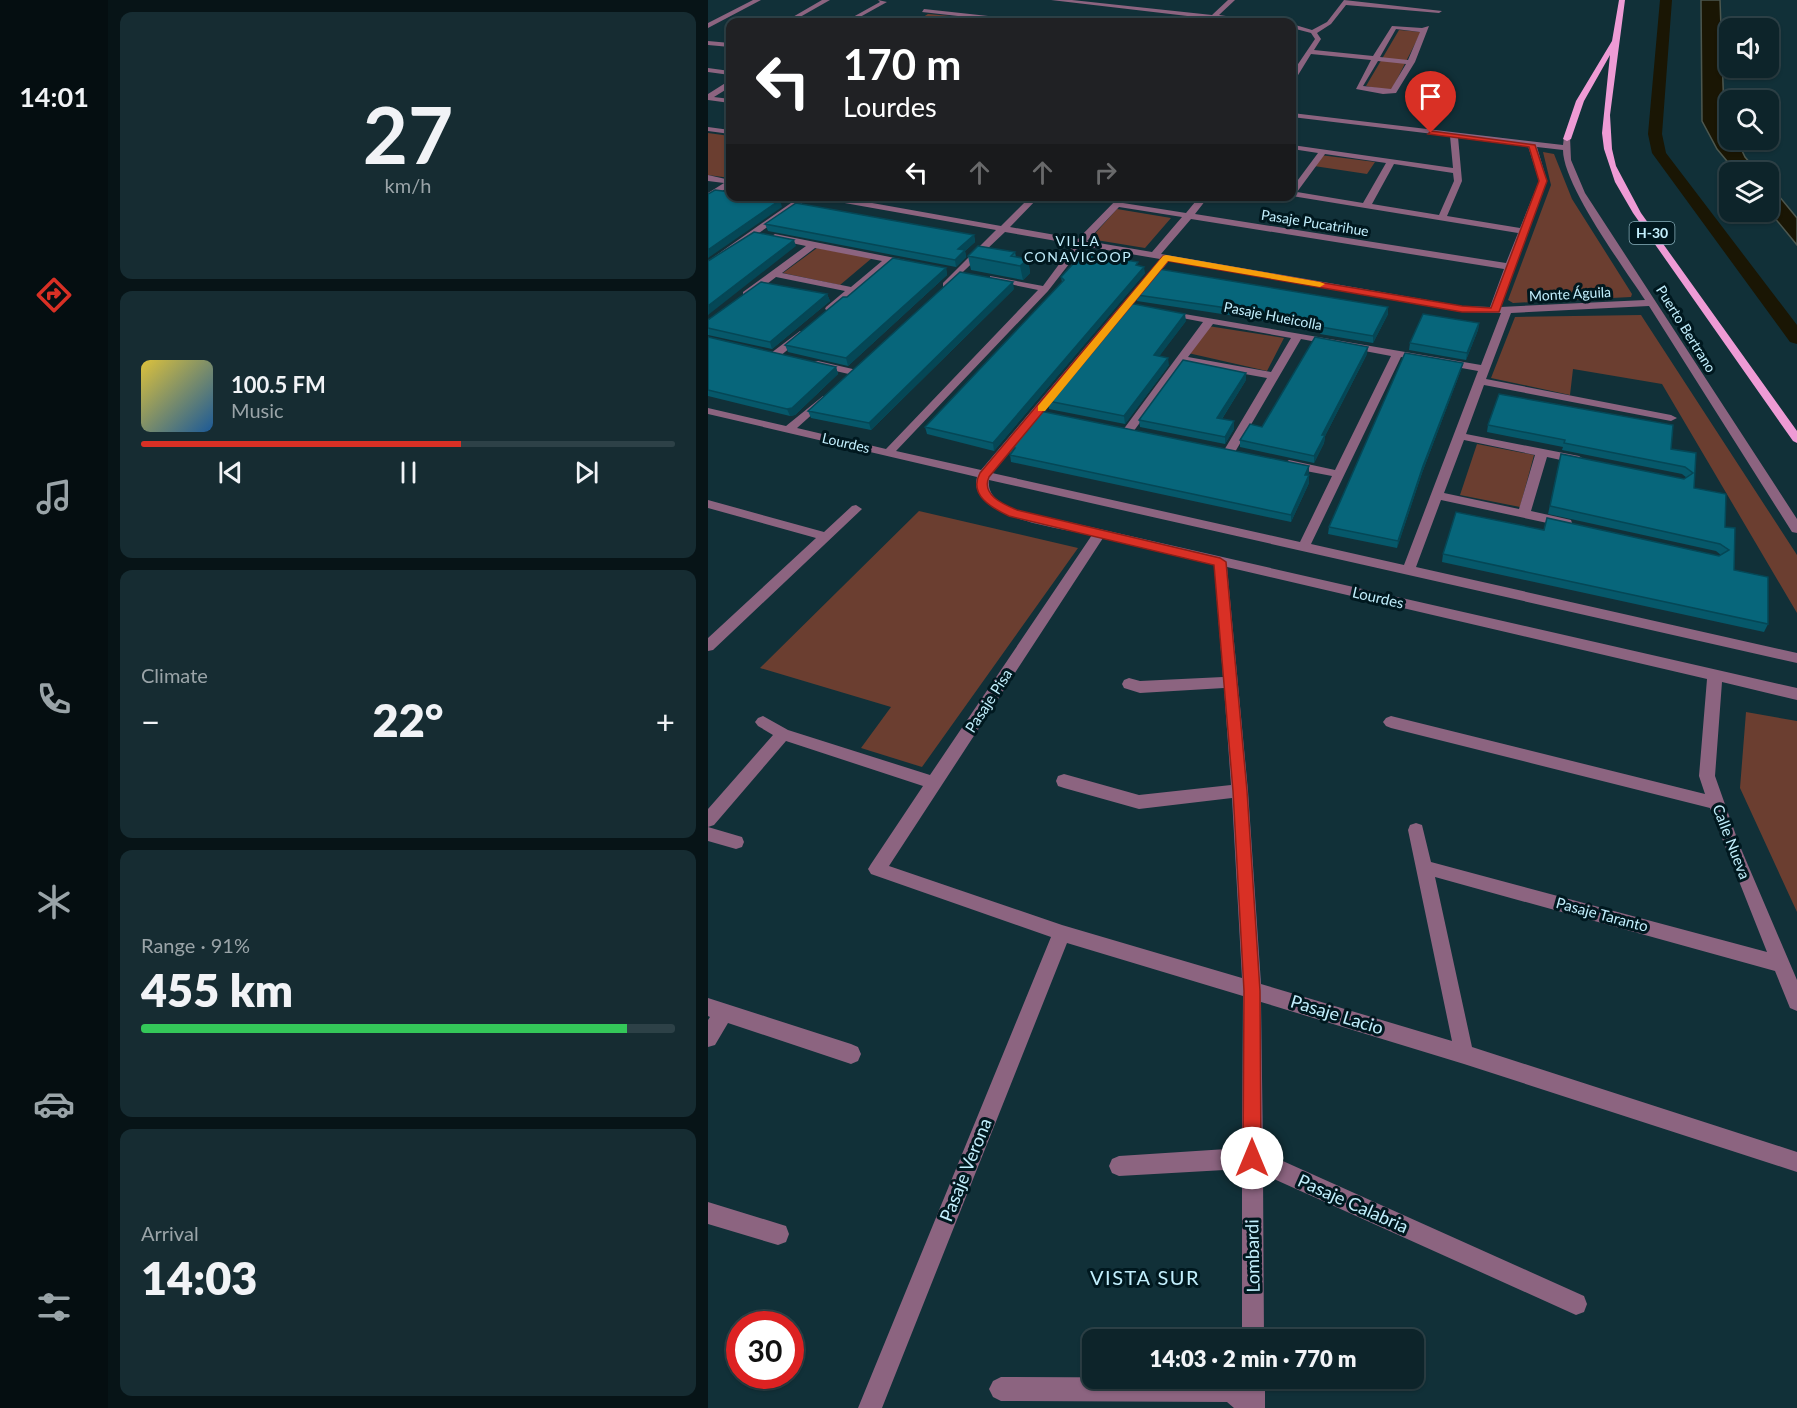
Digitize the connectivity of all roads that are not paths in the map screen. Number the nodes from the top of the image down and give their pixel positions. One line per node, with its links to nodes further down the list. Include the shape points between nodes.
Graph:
1 (744, 0): 21 (street)
2 (758, 0): 22 (street)
3 (827, 0): 16 (street)
4 (1054, 0): 11 (street)
5 (1112, 0): 11 (street)
6 (1232, 0): 15 (street)
7 (1622, 0): 26 (main road, H-30)
8 (885, 1): 17 (street)
9 (1347, 1): 13 (street); 24 (street, via 1329,23)
10 (939, 4): 12 (street)
11 (1106, 5): 15 (street)
12 (926, 11): 14 (street); 18 (street)
13 (1439, 12)
14 (980, 17): 19 (street)
15 (1213, 17): 20 (street)
16 (794, 18)
17 (854, 18)
18 (918, 18)
19 (989, 18)
20 (1223, 18)
21 (708, 19)
22 (708, 26)
23 (1296, 27): 24 (street)
24 (1313, 32): 30 (street, via 1318,41)
25 (708, 37): 27 (street)
26 (1618, 38): 45 (main road, via 1582,92); 102 (main road, H-30, via 1606,119 1608,151 1616,173 1649,229)
27 (726, 39)
28 (708, 43): 29 (street)
29 (726, 45)
30 (1310, 52): 31 (street); 34 (street)
31 (1376, 59): 32 (street); 32 (street, via 1358,85 1361,89 1393,91); 32 (street, via 1394,25 1426,29)
32 (1411, 62)
33 (708, 71): 35 (street)
34 (1296, 72)
35 (726, 73)
36 (726, 87): 37 (street)
37 (708, 98): 38 (street)
38 (726, 100)
39 (1296, 108): 41 (street)
40 (1296, 116): 44 (street)
41 (1422, 123)
42 (708, 129): 43 (street)
43 (726, 131)
44 (1454, 136): 46 (street); 50 (street)
45 (1566, 144): 46 (street); 82 (street, Puerto Bertrano, via 1569,169 1581,193)
46 (1532, 145): 67 (street, via 1543,181)
47 (1296, 148): 48 (street)
48 (1323, 152): 49 (street); 54 (street)
49 (1391, 162): 50 (street); 63 (street)
50 (1457, 171): 65 (street, via 1458,181)
51 (708, 178): 52 (street)
52 (726, 181)
53 (726, 185): 56 (street)
54 (1296, 189)
55 (1296, 195): 63 (street)
56 (708, 197)
57 (800, 201): 68 (street)
58 (842, 201): 66 (street, Monte Águila)
59 (1031, 201): 66 (street)
60 (1119, 201): 69 (street)
61 (1124, 201): 64 (street, Pasaje Pucatrihue)
62 (1201, 201): 64 (street)
63 (1366, 206): 65 (street)
64 (1188, 216): 71 (street); 75 (street, Pasaje Pucatrihue)
65 (1442, 218): 67 (street)
66 (1002, 230): 69 (street, Monte Águila); 80 (street)
67 (1525, 231): 75 (street)
68 (754, 233): 70 (street); 73 (street)
69 (1080, 243): 71 (street, Monte Águila); 78 (street)
70 (814, 244): 72 (street); 76 (street)
71 (1160, 257): 83 (street, Monte Águila, via 1462,309); 109 (street, via 1132,306 1045,413)
72 (888, 261): 74 (street); 79 (street)
73 (708, 265)
74 (919, 265)
75 (1511, 267): 83 (street, via 1496,305)
76 (775, 274): 79 (street); 81 (street)
77 (981, 276): 78 (street)
78 (1045, 289): 104 (street)
79 (853, 290): 85 (street)
80 (935, 295)
81 (737, 302)
82 (1652, 303): 83 (street, Monte Águila); 115 (street, Puerto Bertrano)
83 (1502, 310): 94 (street)
84 (1158, 311): 86 (street, Pasaje Hueicolla)
85 (818, 319)
86 (1210, 320): 88 (street, Pasaje Hueicolla); 91 (street)
87 (810, 326): 90 (street)
88 (1297, 337): 89 (street, Pasaje Hueicolla); 95 (street)
89 (1397, 354): 94 (street, Pasaje Hueicolla); 108 (street)
90 (775, 355)
91 (1182, 359): 95 (street); 100 (street)
92 (808, 362): 93 (street)
93 (853, 372)
94 (1482, 375): 98 (street, Pasaje Hueicolla); 101 (street)
95 (1274, 376): 103 (street)
96 (828, 393): 99 (street)
97 (708, 411): 99 (street, Lourdes)
98 (1671, 418)
99 (788, 429): 104 (street, Lourdes)
100 (1129, 430)
101 (1460, 436): 105 (street); 110 (street)
102 (1797, 439)
103 (1229, 452)
104 (888, 453): 109 (street, Lourdes)
105 (1542, 453): 107 (street); 113 (street)
106 (1273, 461): 108 (street)
107 (1589, 462)
108 (1338, 474): 118 (street)
109 (984, 476): 116 (street, Lourdes, via 983,491 1000,508); 118 (street, Lourdes)
110 (1437, 495): 113 (street); 120 (street)
111 (708, 504): 117 (street)
112 (856, 509): 117 (street)
113 (1524, 514): 114 (street)
114 (1581, 527)
115 (1797, 529)
116 (1100, 533): 119 (street, Lourdes); 131 (street, Pasaje Pisa)
117 (827, 537): 121 (street)
118 (1304, 546): 120 (street, Lourdes)
119 (1220, 562): 123 (street, Lourdes); 124 (street, Lombardi)
120 (1409, 568): 122 (street, Lourdes)
121 (708, 646)
122 (1797, 658)
123 (1715, 675): 126 (street, Lourdes); 133 (street, Calle Nueva, via 1707,776)
124 (1230, 682): 125 (street, via 1140,687); 132 (street, Lombardi)
125 (1129, 684)
126 (1797, 694)
127 (763, 722): 129 (street)
128 (1391, 722): 133 (street)
129 (783, 734): 131 (street); 134 (street)
130 (1064, 781): 132 (street, via 1139,802)
131 (934, 783): 139 (street, Pasaje Pisa)
132 (1240, 791): 142 (street, Lombardi)
133 (1716, 803): 141 (street, Calle Nueva)
134 (708, 820)
135 (1416, 830): 138 (street)
136 (708, 834): 137 (street)
137 (736, 842)
138 (1424, 867): 141 (street, Pasaje Taranto); 147 (street)
139 (877, 869): 140 (street, Pasaje Lacio)
140 (1062, 933): 142 (street, Pasaje Lacio); 157 (street, Pasaje Verona)
141 (1779, 964): 143 (street, Calle Nueva)
142 (1252, 991): 147 (street, Pasaje Lacio); 148 (street, Lombardi)
143 (1797, 1002)
144 (716, 1010): 145 (street); 146 (street)
145 (708, 1038)
146 (851, 1054)
147 (1464, 1054): 149 (street, Pasaje Lacio)
148 (1252, 1158): 150 (street, Pasaje Calabria); 153 (street, Pasaje Calabria); 154 (street, Lombardi)
149 (1797, 1162)
150 (1119, 1166)
151 (708, 1213): 152 (street)
152 (778, 1234)
153 (1576, 1304)
154 (1253, 1329)
155 (1001, 1389): 158 (street, via 1231,1390)
156 (1253, 1389): 158 (street)
157 (870, 1408)
158 (1252, 1408)

